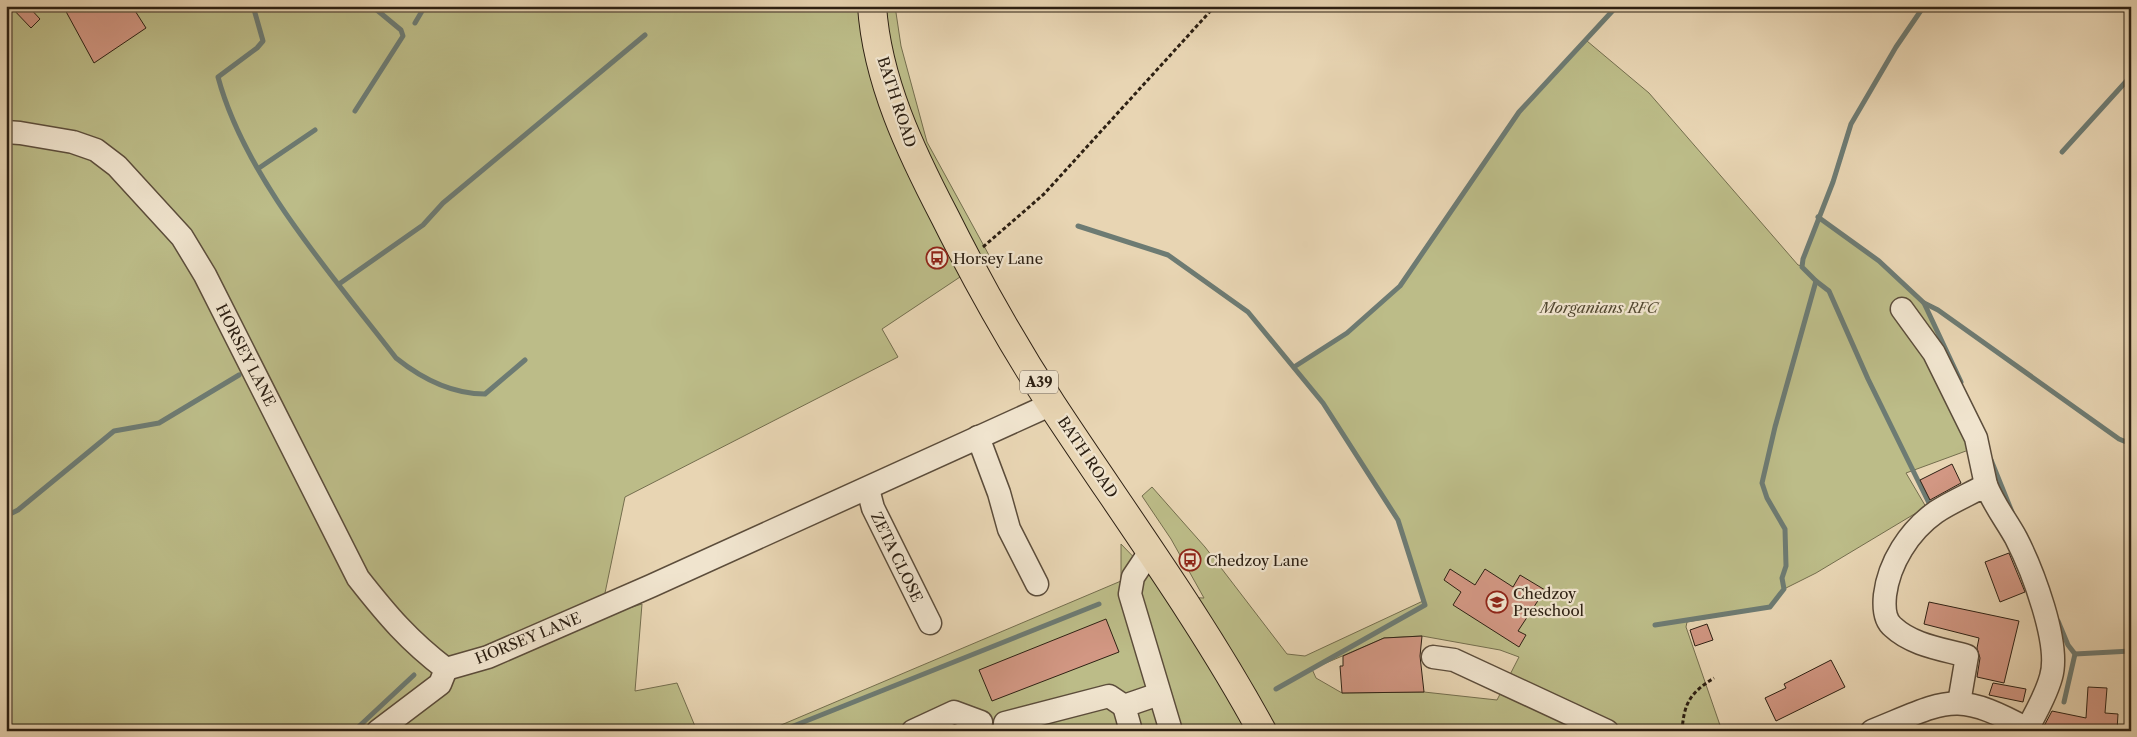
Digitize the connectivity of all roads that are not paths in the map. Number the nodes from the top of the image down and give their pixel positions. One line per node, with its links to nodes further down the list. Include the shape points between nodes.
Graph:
1 (872, 6): 4 (main road, BATH ROAD / A39, via 883,66 898,118 918,165 967,261)
2 (6, 132): 12 (street, HORSEY LANE, via 73,142 96,150 117,166 182,237 206,275 358,578 416,646)
3 (1902, 309): 6 (street, via 1934,353 1976,438)
4 (1052, 404): 5 (street, HORSEY LANE); 8 (main road, BATH ROAD / A39)
5 (978, 437): 7 (street, HORSEY LANE); 9 (street, via 1005,490 1008,529)
6 (1986, 485): 14 (street, via 1935,513 1904,544 1892,567 1883,606 1891,626 1908,638 1967,656); 18 (street, via 1995,506 2016,538 2037,589 2054,646 2052,676)
7 (868, 489): 10 (street, ZETA CLOSE, via 873,508); 12 (street, HORSEY LANE, via 488,657)
8 (1151, 550): 13 (street, via 1133,577 1130,594); 23 (main road, BATH ROAD / A39, via 1230,672)
9 (1037, 584)
10 (930, 623)
11 (1433, 656): 24 (street, via 1454,660)
12 (446, 669): 19 (street, via 440,684)
13 (1159, 694): 15 (street); 22 (street)
14 (1959, 703): 18 (street, via 1994,711); 25 (street, via 1929,707)
15 (1124, 706): 17 (street, via 1109,696); 21 (street)
16 (981, 726): 17 (street, via 990,714 996,714); 20 (street, via 954,712)
17 (1004, 727)
18 (2029, 730)
19 (378, 731)
20 (913, 731)
21 (1131, 731)
22 (1171, 731)
23 (1262, 731)
24 (1607, 731)
25 (1872, 731)

